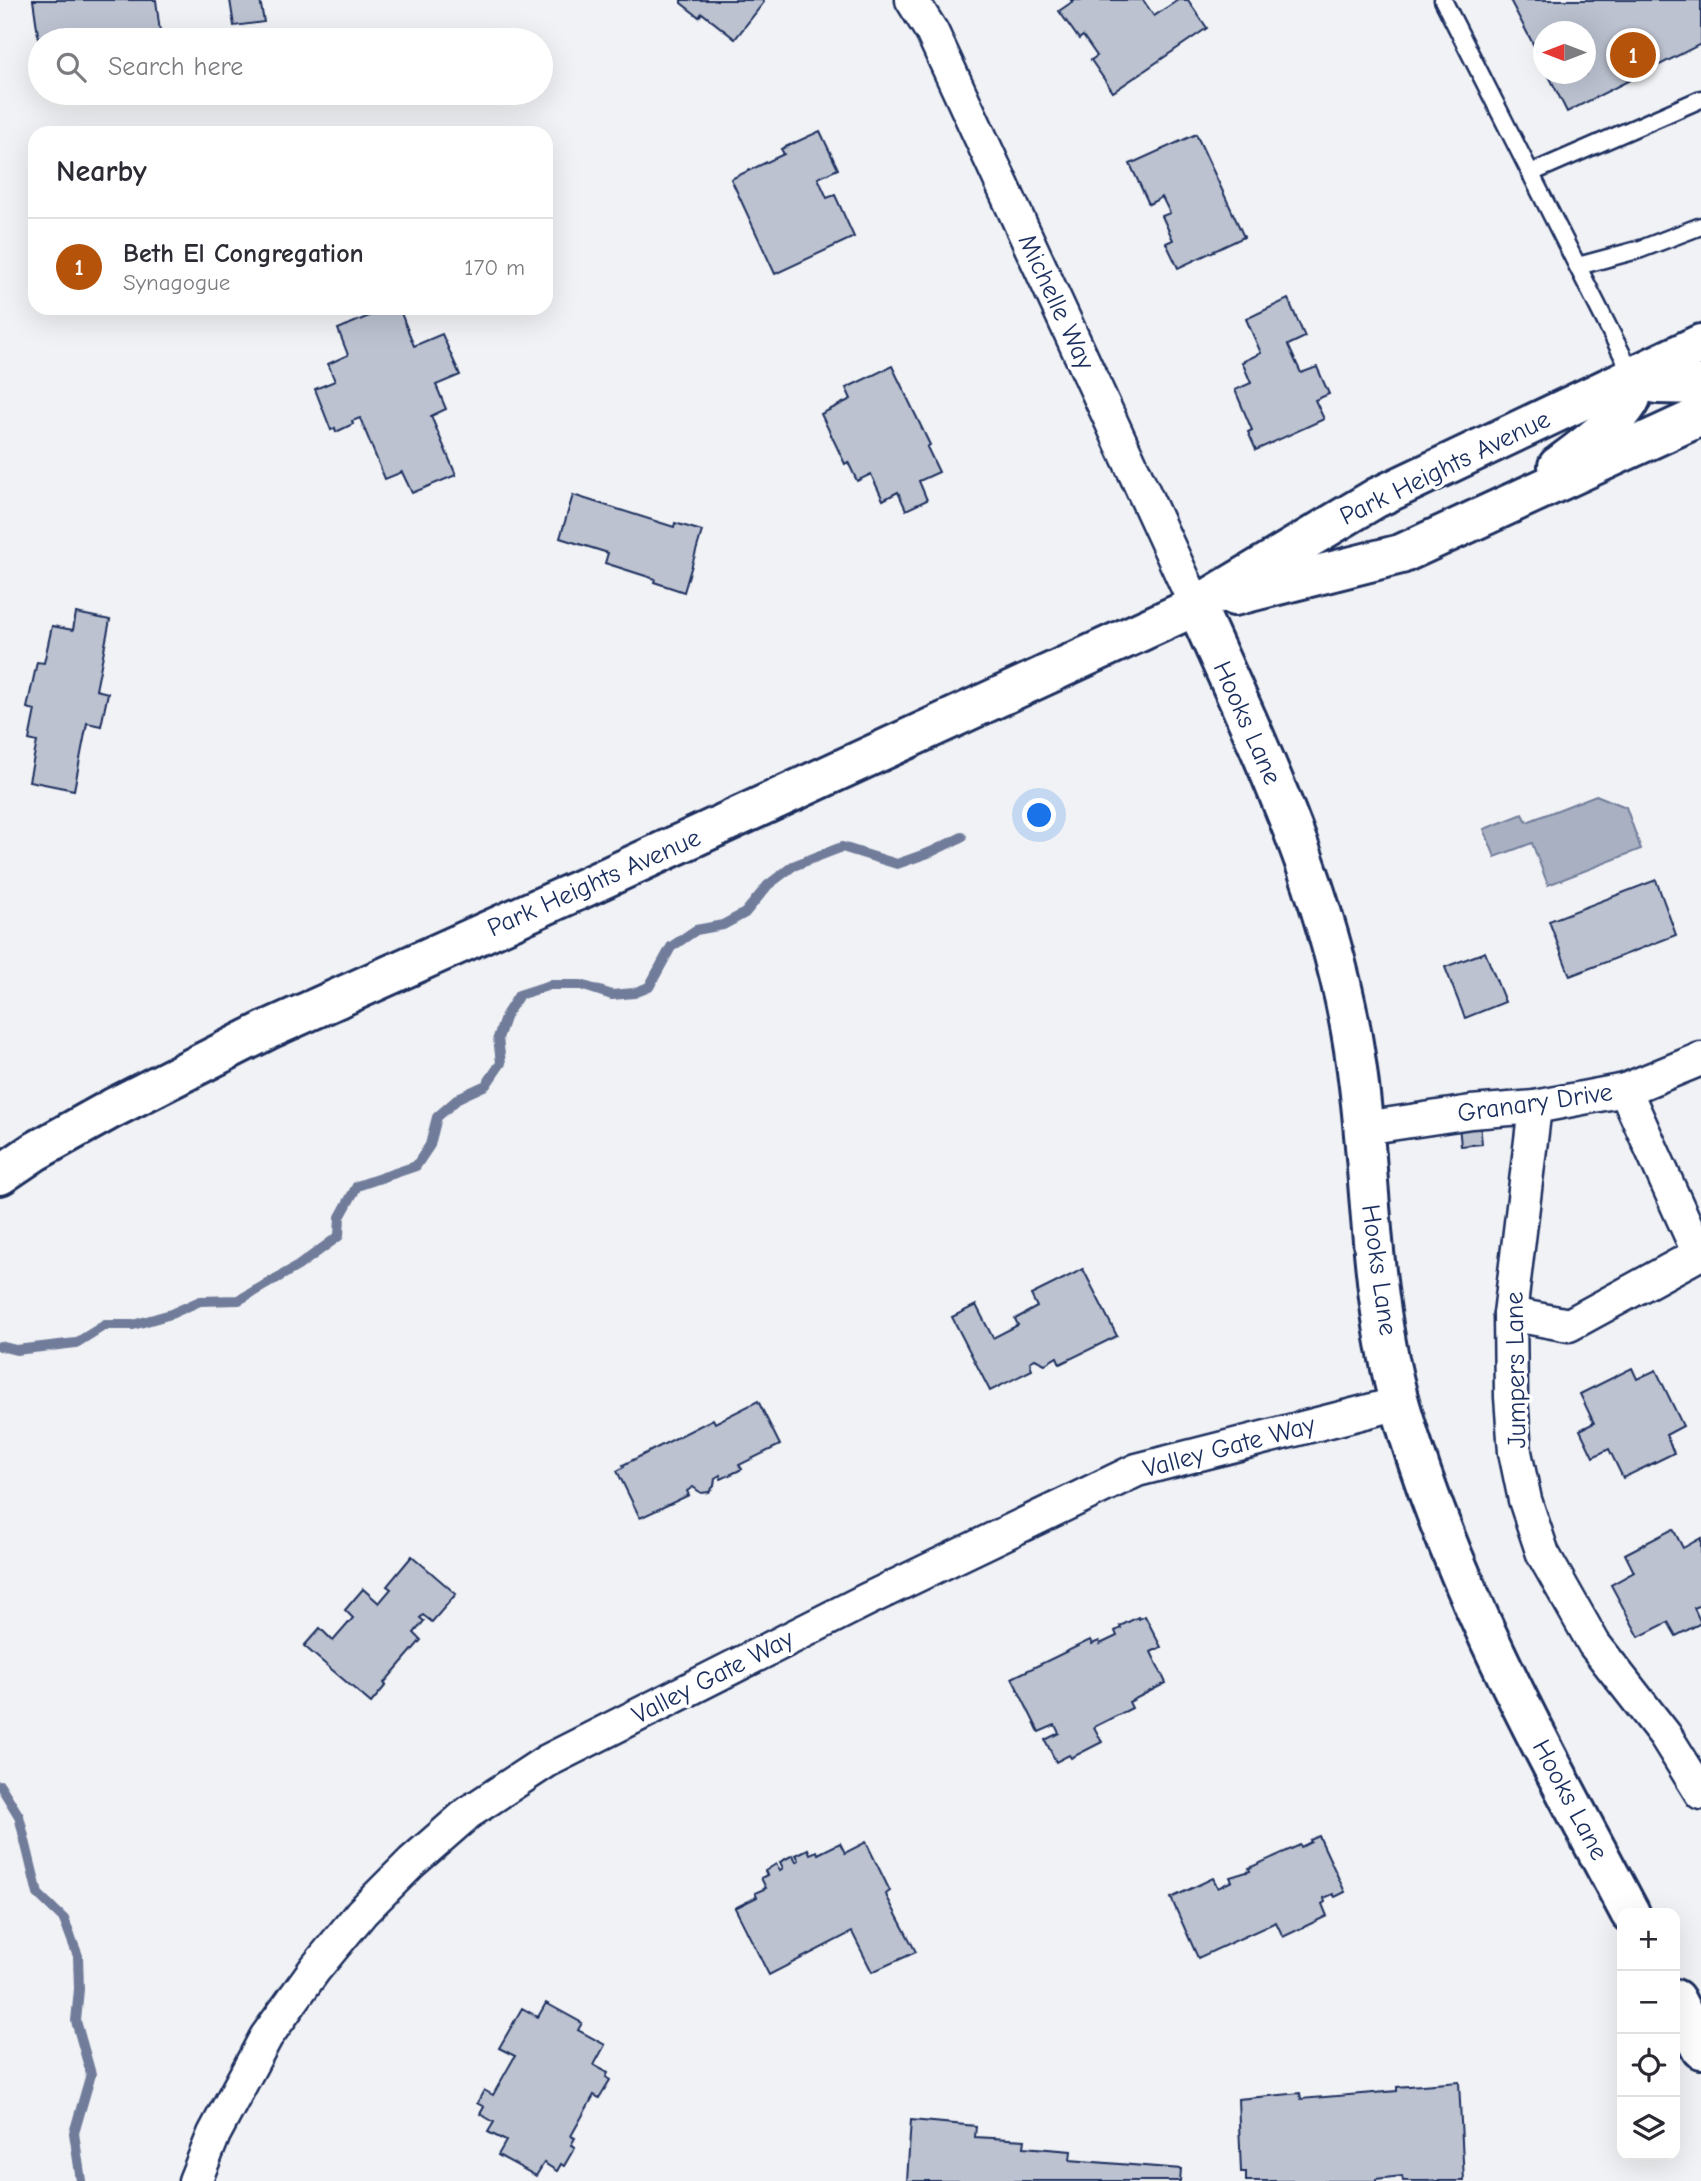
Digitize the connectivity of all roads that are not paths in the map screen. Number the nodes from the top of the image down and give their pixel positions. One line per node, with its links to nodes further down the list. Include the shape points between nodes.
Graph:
1 (912, 0): 12 (street, Michelle Way, via 932,33)
2 (1443, 0): 4 (lane)
3 (1701, 99): 4 (lane)
4 (1531, 173): 6 (lane)
5 (1701, 226): 6 (lane)
6 (1578, 266): 8 (lane)
7 (1701, 344): 8 (main road, Park Heights Avenue)
8 (1633, 376): 9 (main road, via 1657,384); 11 (main road, via 1627,406 1586,446); 12 (main road, Park Heights Avenue, via 1376,498)
9 (1701, 385)
10 (1701, 416): 11 (main road, Park Heights Avenue)
11 (1500, 509): 12 (main road, Park Heights Avenue, via 1401,554)
12 (1196, 606): 16 (main road, Hooks Lane, via 1310,872 1336,958); 17 (main road, Park Heights Avenue, via 267,1030 113,1108)
13 (1701, 1059): 14 (street, Granary Drive)
14 (1625, 1090): 15 (street, Granary Drive); 18 (street, via 1699,1254 1569,1325)
15 (1535, 1107): 16 (street, Granary Drive); 18 (street, Jumpers Lane)
16 (1364, 1128): 19 (main road, Hooks Lane, via 1381,1307)
17 (0, 1175)
18 (1510, 1314): 20 (street, Jumpers Lane, via 1515,1452 1544,1555 1594,1644 1665,1735)
19 (1400, 1403): 21 (main road, Hooks Lane, via 1468,1595); 24 (street, Valley Gate Way, via 1137,1470 547,1761 468,1813 362,1912 266,2037 214,2134)
20 (1701, 1793)
21 (1627, 1908)
22 (1680, 2009): 23 (main road)
23 (1701, 2049)
24 (195, 2181)

